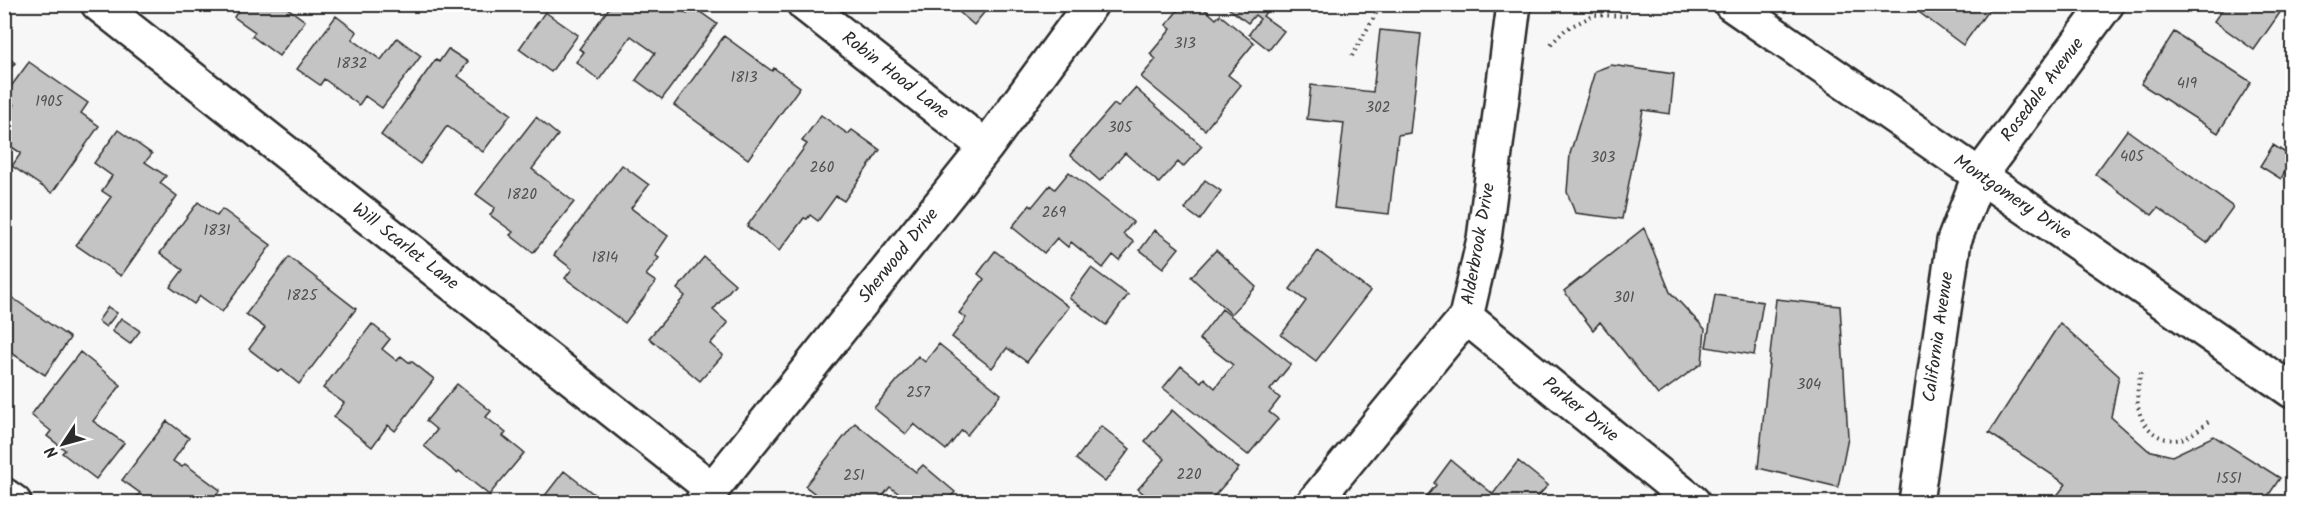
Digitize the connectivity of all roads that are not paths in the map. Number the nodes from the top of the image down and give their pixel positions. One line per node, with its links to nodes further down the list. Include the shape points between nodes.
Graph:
1 (98, 4): 12 (street, Will Scarlet Lane)
2 (804, 4): 7 (street, Robin Hood Lane)
3 (1090, 4): 7 (street, Sherwood Drive)
4 (1514, 4): 9 (street, Alderbrook Drive, via 1484,239)
5 (1731, 4): 8 (street, Montgomery Drive)
6 (2107, 4): 8 (street, Rosedale Avenue)
7 (986, 147): 12 (street, Sherwood Drive)
8 (1979, 176): 10 (street, Montgomery Drive); 16 (street, California Avenue, via 1954,241)
9 (1466, 318): 14 (street, Alderbrook Drive); 15 (street, Parker Drive)
10 (2292, 391)
11 (4, 495): 13 (street)
12 (706, 496)
13 (14, 502)
14 (1314, 502)
15 (1693, 502)
16 (1916, 502)

